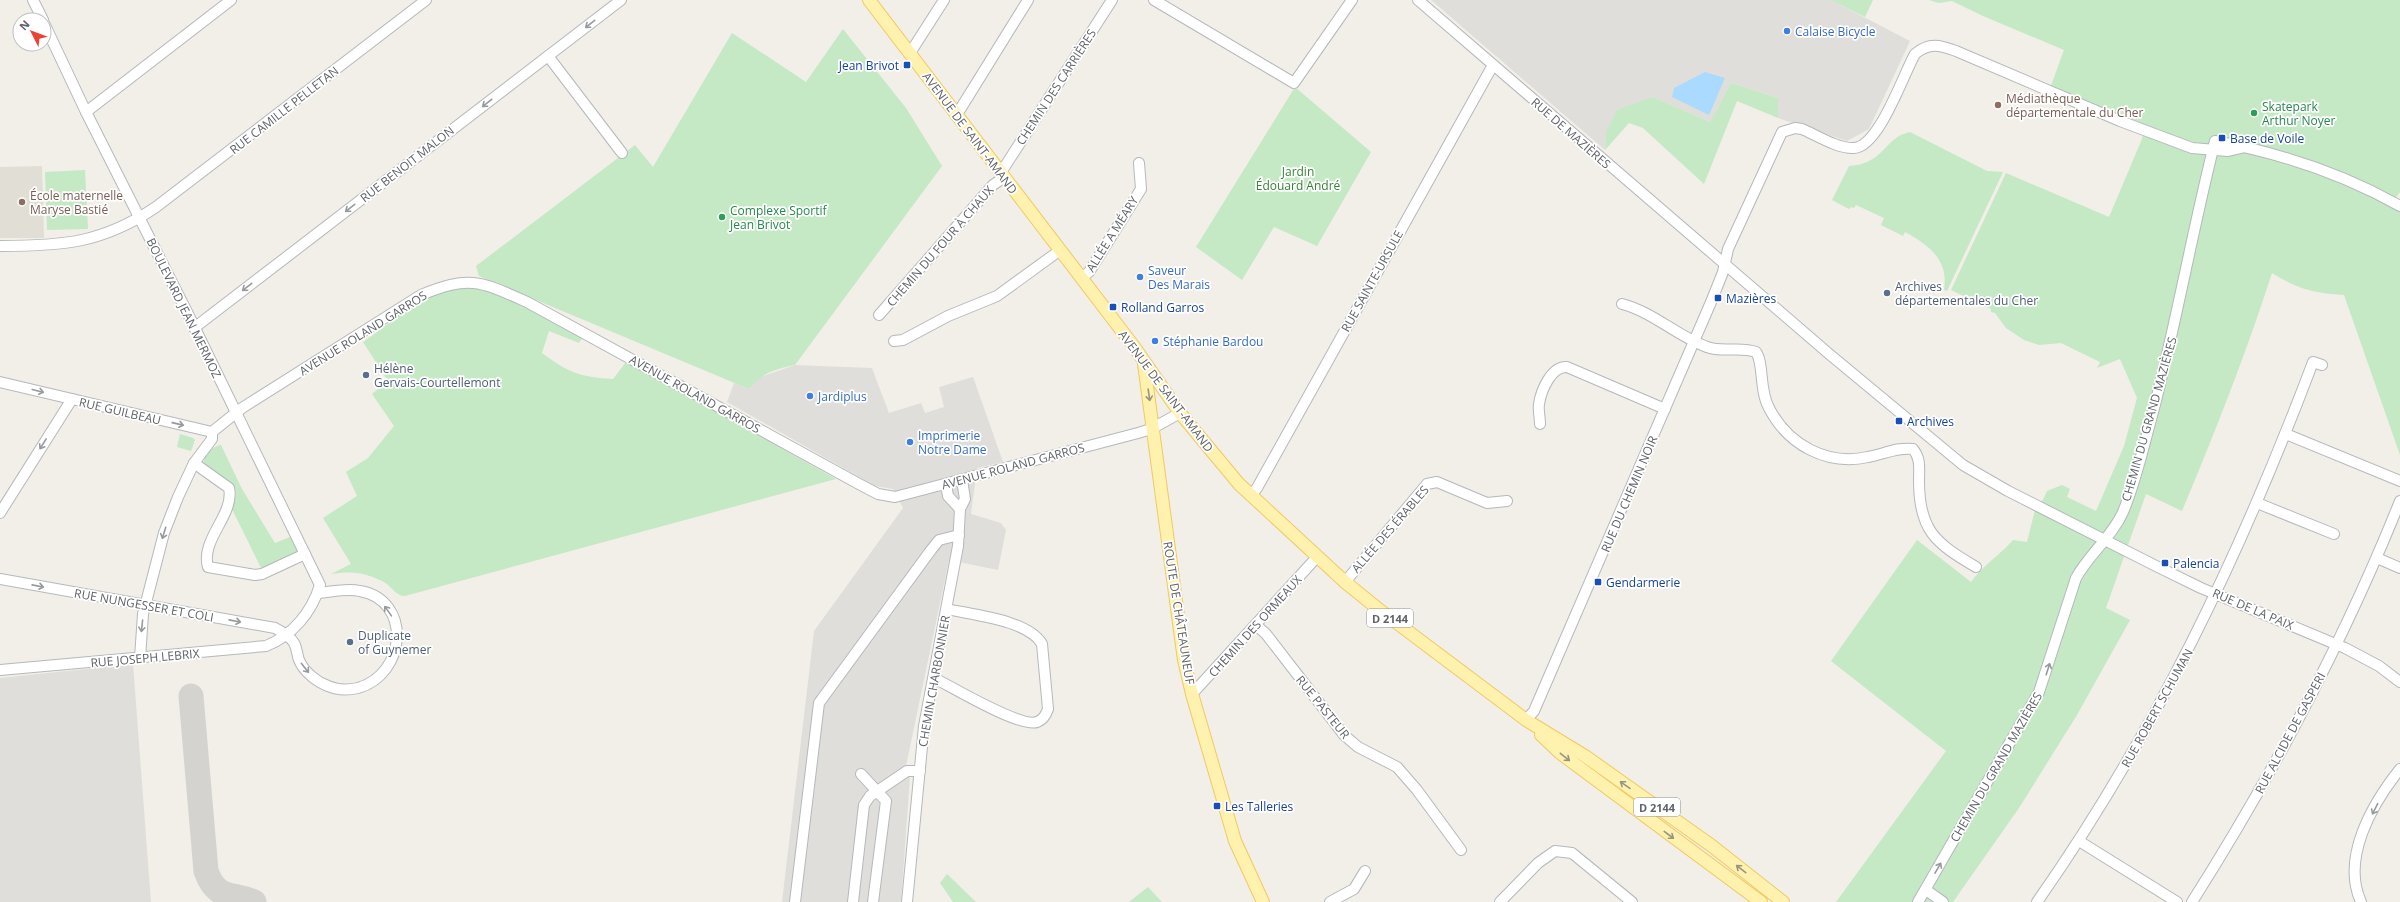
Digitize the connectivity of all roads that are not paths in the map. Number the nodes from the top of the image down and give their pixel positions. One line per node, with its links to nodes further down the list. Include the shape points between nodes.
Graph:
1 (33, 0): 12 (street)
2 (231, 0): 17 (street)
3 (426, 0): 24 (street, RUE CAMILLE PELLETAN)
4 (621, 0): 15 (street, RUE BENOIT MALON, one-way to 15)
5 (869, 0): 14 (main road, AVENUE DE SAINT-AMAND)
6 (944, 0): 14 (street)
7 (1028, 0): 18 (street)
8 (1112, 0): 22 (street, CHEMIN DES CARRIÈRES)
9 (1154, 0): 10 (street, via 1294,83)
10 (1352, 0)
11 (1418, 0): 16 (street, RUE DE MAZIÈRES)
12 (38, 12)
13 (52, 40): 17 (street, BOULEVARD JEAN MERMOZ)
14 (910, 53): 18 (main road, AVENUE DE SAINT-AMAND)
15 (548, 56): 20 (street); 31 (street, RUE BENOIT MALON, one-way to 31)
16 (1493, 65): 27 (street, RUE DE MAZIÈRES); 51 (street, RUE SAINTE-URSULE, via 1261,482)
17 (86, 112): 24 (street, BOULEVARD JEAN MERMOZ)
18 (956, 116): 22 (main road, AVENUE DE SAINT-AMAND)
19 (2213, 151): 23 (street, via 2216,141 2284,157 2356,183); 27 (street, via 2192,148 2143,130 1956,51 1931,45 1923,47 1915,54 1876,133 1862,146 1849,148 1802,129 1795,128 1782,132 1728,249); 59 (street, CHEMIN DU GRAND MAZIÈRES, via 2170,349 2136,475 2123,512)
20 (622, 153)
21 (1139, 163): 28 (street, ALLÉE A MÉARY, via 1141,189 1090,272)
22 (1002, 176): 26 (main road, AVENUE DE SAINT-AMAND); 30 (street, CHEMIN DU FOUR À CHAUX)
23 (2400, 206)
24 (140, 217): 25 (street, RUE CAMILLE PELLETAN, via 129,225 73,242 46,246); 31 (street, BOULEVARD JEAN MERMOZ)
25 (0, 246)
26 (1059, 251): 28 (main road, AVENUE DE SAINT-AMAND); 32 (street, via 997,296 948,316 903,340)
27 (1725, 265): 33 (street, RUE DU CHEMIN NOIR); 45 (street, RUE DE MAZIÈRES)
28 (1082, 278): 34 (main road, AVENUE DE SAINT-AMAND)
29 (1622, 304): 33 (street, via 1634,307)
30 (879, 315)
31 (194, 328): 40 (street, BOULEVARD JEAN MERMOZ)
32 (894, 341)
33 (1694, 341): 38 (street, RUE DU CHEMIN NOIR); 46 (street, via 1719,350 1756,352 1768,407 1786,432 1796,442 1811,450 1836,459 1851,460 1902,448)
34 (1144, 361): 39 (main road, AVENUE DE SAINT-AMAND / D 2144); 42 (main road, ROUTE DE CHÂTEAUNEUF, one-way to 42)
35 (2322, 364): 44 (street, RUE ROBERT SCHUMAN, via 2314,362)
36 (0, 382): 37 (street, RUE GUILBEAU, one-way to 37)
37 (72, 399): 43 (street, RUE GUILBEAU, one-way to 43); 56 (street, one-way to 56)
38 (1665, 409): 41 (street, via 1567,367 1560,367 1553,370 1538,404); 79 (street, RUE DU CHEMIN NOIR, via 1571,629 1534,711)
39 (1180, 413): 42 (street, AVENUE ROLAND GARROS); 51 (main road, AVENUE DE SAINT-AMAND / D 2144, via 1221,464)
40 (235, 414): 43 (street); 50 (street, AVENUE ROLAND GARROS, via 420,295 444,286 469,282 491,286 527,302 878,494 895,497); 60 (street, BOULEVARD JEAN MERMOZ)
41 (1540, 424)
42 (1151, 429): 48 (street, AVENUE ROLAND GARROS); 78 (main road, ROUTE DE CHÂTEAUNEUF, via 1184,660)
43 (212, 432): 47 (street, via 212,439)
44 (2286, 434): 49 (street); 54 (street, RUE ROBERT SCHUMAN)
45 (1927, 436): 46 (street); 59 (street, RUE DE LA PAIX, via 1986,480)
46 (1915, 451): 63 (street, via 1920,457 1919,492 1927,527 1939,543)
47 (194, 463): 60 (street, via 229,488 232,498 214,533 206,560 208,567 255,575); 69 (street, one-way to 69, via 170,515)
48 (962, 480): 50 (street, AVENUE ROLAND GARROS); 55 (street, CHEMIN CHARBONNIER, via 965,499)
49 (2400, 481)
50 (946, 484): 55 (street, via 948,496)
51 (1251, 495): 61 (main road, AVENUE DE SAINT-AMAND / D 2144)
52 (1507, 501): 66 (street, ALLÉE DES ÉRABLES, via 1487,503 1437,482 1427,484)
53 (2400, 501): 62 (street, RUE ALCIDE DE GASPERI)
54 (2257, 503): 57 (street); 68 (street, RUE ROBERT SCHUMAN)
55 (960, 509): 58 (street, CHEMIN CHARBONNIER)
56 (0, 513)
57 (2334, 534)
58 (959, 535): 70 (street, CHEMIN CHARBONNIER); 92 (street, via 939,540 820,703)
59 (2104, 541): 68 (street, RUE DE LA PAIX); 90 (street, CHEMIN DU GRAND MAZIÈRES, one-way to 59, via 2031,708 2046,674 2076,578)
60 (305, 554): 67 (street, BOULEVARD JEAN MERMOZ, via 320,585)
61 (1317, 557): 66 (main road, AVENUE DE SAINT-AMAND / D 2144); 71 (street, CHEMIN DES ORMEAUX)
62 (2377, 558): 64 (street); 73 (street, RUE ALCIDE DE GASPERI)
63 (1976, 567)
64 (2400, 568)
65 (0, 578): 69 (street, RUE NUNGESSER ET COLI, one-way to 69)
66 (1345, 582): 79 (main road, AVENUE DE SAINT-AMAND / D 2144)
67 (318, 593): 72 (street, via 306,614); 72 (street, one-way to 67, via 295,644 300,662 312,678 330,687 350,690 369,684 385,672 395,654 397,634 392,615 380,599 361,591)
68 (2216, 594): 73 (street, RUE DE LA PAIX); 84 (street, RUE ROBERT SCHUMAN, via 2146,731)
69 (145, 606): 72 (street, RUE NUNGESSER ET COLI, one-way to 72, via 275,628); 74 (street, one-way to 74)
70 (947, 609): 76 (street, CHEMIN CHARBONNIER); 76 (street, via 1021,626 1038,637 1042,644 1048,709 1037,722 1020,722)
71 (1256, 624): 78 (street, CHEMIN DES ORMEAUX); 86 (street, RUE PASTEUR, via 1344,735 1358,747 1397,767)
72 (287, 635): 74 (street, RUE JOSEPH LEBRIX, via 266,646)
73 (2336, 644): 77 (street, RUE DE LA PAIX, via 2379,666); 105 (street, RUE ALCIDE DE GASPERI, via 2302,714 2247,813)
74 (140, 658): 75 (street, RUE JOSEPH LEBRIX)
75 (0, 670)
76 (934, 678): 80 (street, CHEMIN CHARBONNIER, via 924,726)
77 (2400, 682)
78 (1192, 694): 96 (main road, ROUTE DE CHÂTEAUNEUF, via 1235,841)
79 (1526, 720): 85 (main road, AVENUE DE SAINT-AMAND / D 2144, one-way to 79, via 1584,756); 87 (main road, AVENUE DE SAINT-AMAND / D 2144, one-way to 87, via 1560,753)
80 (920, 771): 83 (street, via 907,771); 95 (street, CHEMIN CHARBONNIER)
81 (861, 774): 83 (street)
82 (2398, 775): 106 (street, one-way to 106, via 2384,791 2358,844 2354,881)
83 (878, 791): 93 (street, via 870,796 864,805); 94 (street, via 886,801)
84 (2079, 840): 103 (street, RUE ROBERT SCHUMAN); 104 (street)
85 (1712, 846): 87 (main road); 89 (main road, AVENUE DE SAINT-AMAND / D 2144, one-way to 85)
86 (1461, 850)
87 (1701, 859): 91 (main road, AVENUE DE SAINT-AMAND / D 2144)
88 (1365, 871): 97 (street, via 1354,889)
89 (1761, 885): 91 (main road); 100 (main road, AVENUE DE SAINT-AMAND / D 2144)
90 (1926, 890): 101 (street, CHEMIN DU GRAND MAZIÈRES); 102 (street)
91 (1757, 899)
92 (795, 902)
93 (853, 902)
94 (873, 902)
95 (907, 902)
96 (1263, 902)
97 (1330, 902)
98 (1500, 902): 99 (street, via 1538,862 1555,851 1572,853)
99 (1632, 902)
100 (1783, 902)
101 (1918, 902)
102 (1943, 902)
103 (2037, 902)
104 (2177, 902)
105 (2192, 902)
106 (2361, 902)

